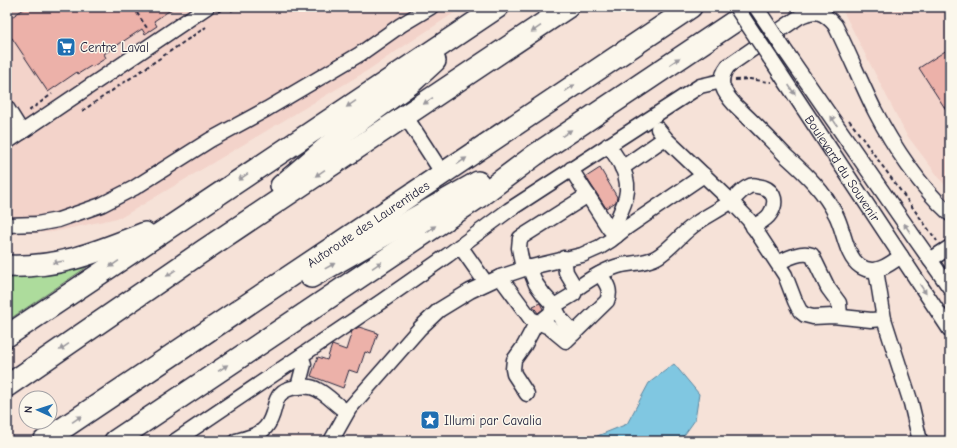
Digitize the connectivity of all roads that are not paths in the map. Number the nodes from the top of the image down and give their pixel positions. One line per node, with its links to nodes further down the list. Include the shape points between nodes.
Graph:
1 (207, 7): 11 (street)
2 (431, 7): 23 (street, via 400,25 360,54 101,205 58,220 37,224)
3 (568, 7): 10 (highway, one-way to 10)
4 (691, 7): 17 (highway, Autoroute des Laurentides, one-way to 4)
5 (736, 7): 29 (street, Boulevard du Souvenir, one-way to 29, bridge)
6 (756, 7): 14 (highway, one-way to 6); 31 (street, Boulevard du Souvenir, one-way to 6, bridge)
7 (492, 11): 22 (highway, one-way to 22); 28 (highway, via 410,84 348,130)
8 (722, 82): 13 (street, via 700,86); 21 (street, via 724,70 734,61 799,17 814,12 826,16 835,25 876,111 895,144 928,192); 35 (street, via 726,94 735,105 811,179 825,196 836,215 849,252 856,262 864,269)
9 (7, 108): 11 (street)
10 (406, 117): 17 (street); 28 (highway, one-way to 28)
11 (22, 132): 12 (street)
12 (7, 142)
13 (608, 145): 15 (street); 16 (street)
14 (535, 155): 48 (highway, one-way to 14, via 471,185); 52 (highway, one-way to 14, via 472,201)
15 (622, 168): 18 (street, via 662,133); 25 (street, via 627,191 617,218)
16 (571, 169): 19 (street); 26 (street)
17 (443, 174): 48 (highway, Autoroute des Laurentides)
18 (704, 175): 20 (street); 25 (street)
19 (588, 195): 25 (street); 34 (street, via 520,238 519,248)
20 (731, 201): 24 (street); 24 (street, via 752,185 764,187 772,192 775,202 773,209 768,217); 36 (street, via 690,228 656,258 621,265)
21 (950, 214)
22 (181, 219): 33 (highway, one-way to 33, via 74,259 36,266); 47 (highway, one-way to 47)
23 (7, 224)
24 (753, 227): 32 (street)
25 (616, 236): 30 (street, via 607,244 582,255)
26 (460, 246): 38 (street); 49 (street)
27 (950, 247): 31 (street)
28 (203, 251): 50 (highway, one-way to 50)
29 (901, 256): 35 (street); 45 (street, Boulevard du Souvenir, one-way to 45)
30 (564, 258): 34 (street); 40 (street, via 566,272)
31 (930, 260): 39 (street, Boulevard du Souvenir)
32 (778, 263): 42 (street, via 789,282 794,301 800,311 814,317); 42 (street, via 797,255 812,255 828,288 839,303)
33 (7, 266)
34 (526, 268): 37 (street); 41 (street)
35 (876, 270): 43 (street)
36 (600, 274): 40 (street); 46 (street, via 609,288 608,297)
37 (500, 277): 38 (street); 44 (street, via 531,319)
38 (486, 283): 54 (street, via 428,319)
39 (950, 288)
40 (576, 289): 41 (street, via 574,294)
41 (554, 306): 44 (street, via 550,314); 46 (street, via 561,319)
42 (840, 316): 43 (street)
43 (884, 319): 61 (street, via 911,403)
44 (539, 323): 46 (street, via 549,327 566,341); 53 (street, via 532,330 513,365 516,379)
45 (950, 330)
46 (574, 333)
47 (7, 336)
48 (174, 354): 55 (highway, Autoroute des Laurentides, one-way to 48)
49 (301, 356): 51 (street, via 304,364); 58 (street)
50 (7, 386)
51 (298, 387): 54 (street, via 317,389); 59 (street, via 280,394 269,423 263,430)
52 (190, 390): 56 (highway); 57 (highway)
53 (527, 394)
54 (347, 412): 60 (street)
55 (44, 441)
56 (115, 441)
57 (134, 441)
58 (175, 441)
59 (236, 441)
60 (331, 441)
61 (920, 441)

